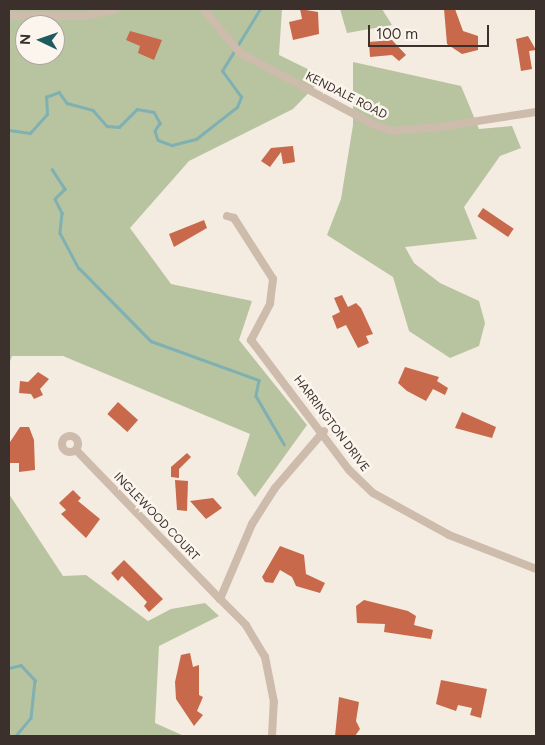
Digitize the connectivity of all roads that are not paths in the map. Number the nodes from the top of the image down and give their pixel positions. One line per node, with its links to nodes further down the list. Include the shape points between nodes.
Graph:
1 (115, 9): 3 (street, via 85,16)
2 (203, 9): 4 (street, KENDALE ROAD, via 240,53 374,125 392,131 504,120)
3 (9, 16)
4 (536, 112)
5 (227, 216): 6 (street, HARRINGTON DRIVE, via 234,218 273,279 270,304 251,340)
6 (324, 431): 8 (street, HARRINGTON DRIVE, via 349,470 373,493 449,535); 9 (street, via 275,488 252,524)
7 (76, 450): 9 (street, INGLEWOOD COURT)
8 (536, 569)
9 (220, 599): 10 (street, INGLEWOOD COURT, via 246,625 265,657 274,702)
10 (272, 736)

